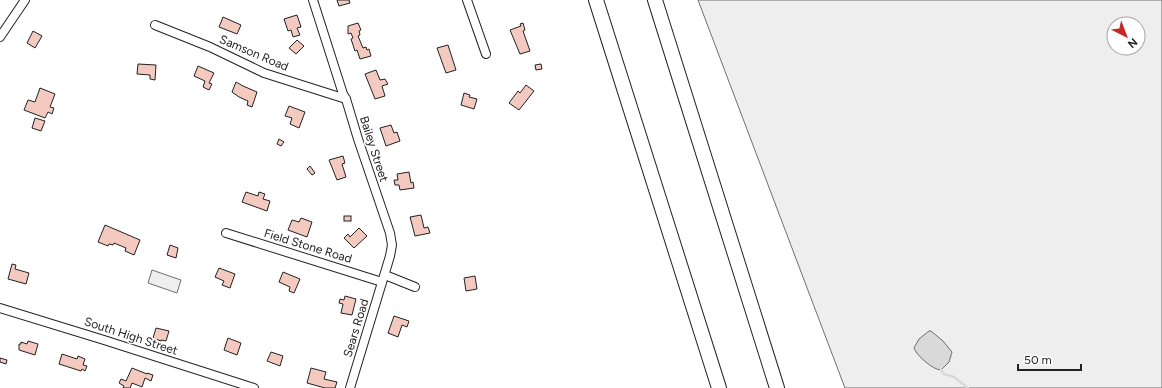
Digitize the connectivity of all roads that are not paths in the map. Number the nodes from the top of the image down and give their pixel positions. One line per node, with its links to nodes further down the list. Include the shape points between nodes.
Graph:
1 (25, 0): 7 (street)
2 (313, 0): 9 (street, Bailey Street)
3 (467, 0): 8 (street)
4 (596, 0): 16 (highway)
5 (655, 0): 17 (highway)
6 (155, 26): 9 (street, Samson Road, via 210,47 264,73)
7 (0, 37)
8 (486, 54)
9 (346, 99): 11 (street, Bailey Street, via 390,233 392,245)
10 (226, 233): 11 (street, Field Stone Road)
11 (383, 279): 12 (street); 15 (street, Sears Road)
12 (416, 287)
13 (0, 308): 14 (street, South High Street)
14 (254, 388)
15 (350, 388)
16 (719, 388)
17 (777, 388)

